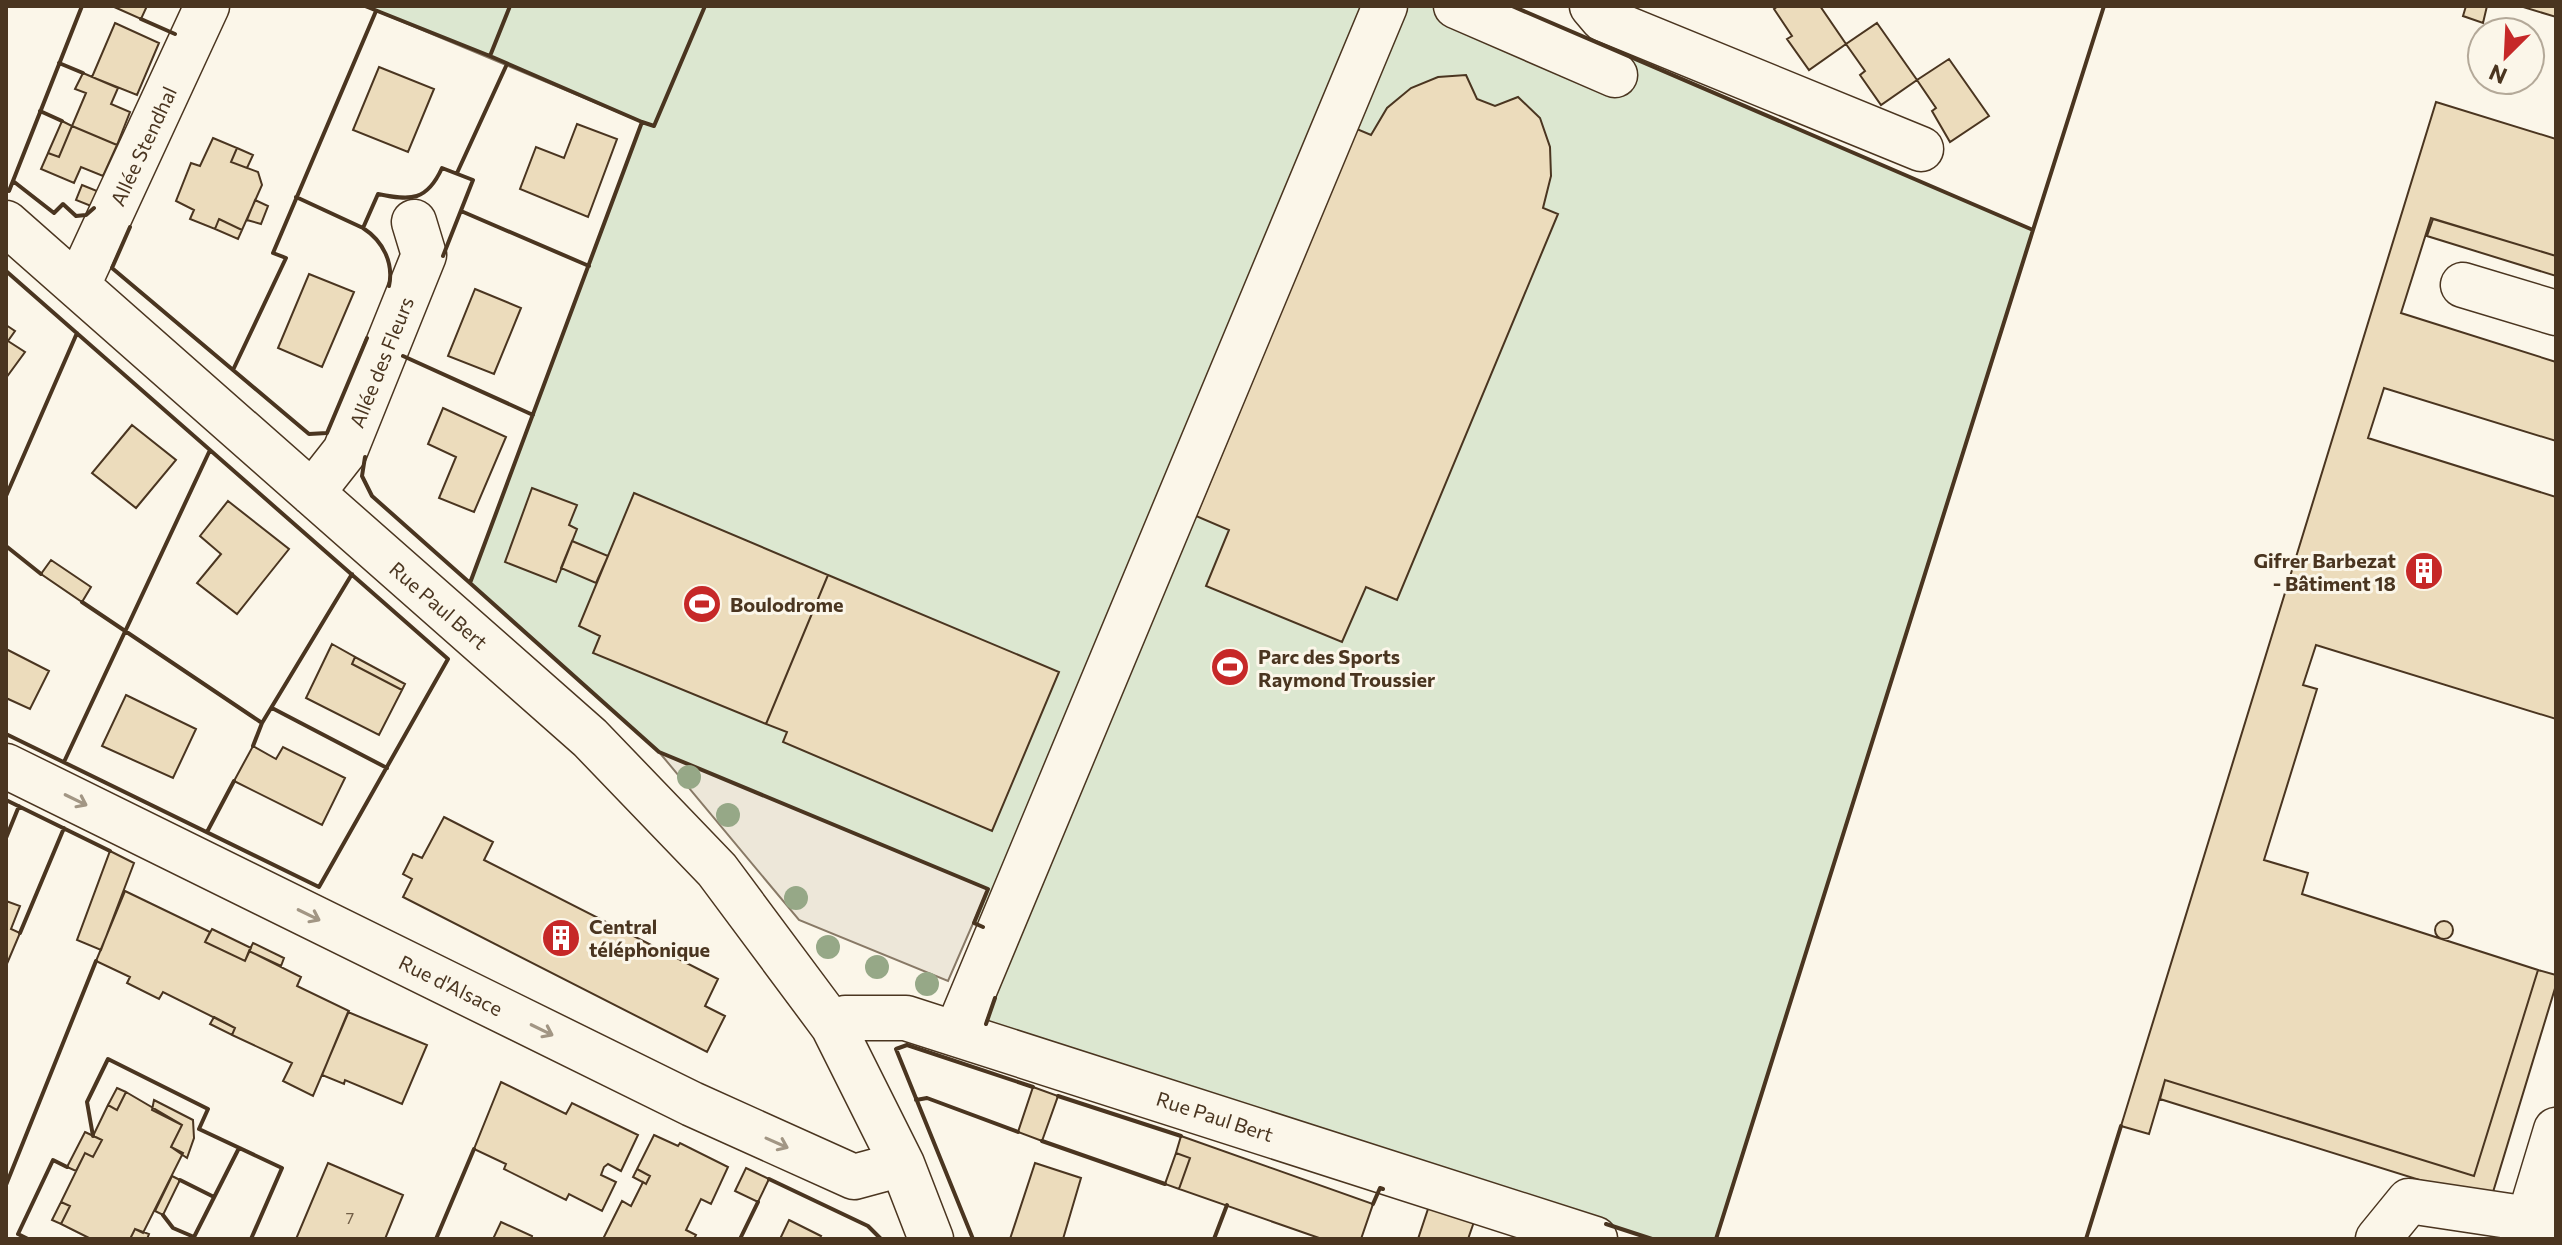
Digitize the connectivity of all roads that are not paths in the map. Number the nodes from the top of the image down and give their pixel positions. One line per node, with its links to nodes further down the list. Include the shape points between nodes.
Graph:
1 (207, 6): 9 (street, Allée Stendhal)
2 (1385, 6): 15 (street)
3 (1456, 6): 5 (street)
4 (1592, 6): 6 (street, via 1603,19)
5 (1615, 75)
6 (1921, 149)
7 (414, 222): 12 (street, Allée des Fleurs, via 424,255 345,451)
8 (6, 223): 9 (street, Rue Paul Bert)
9 (78, 285): 12 (street, Rue Paul Bert)
10 (2463, 285): 11 (street)
11 (2556, 313)
12 (312, 493): 14 (street, Rue Paul Bert, via 590,738 717,870)
13 (6, 766): 17 (street, Rue d'Alsace, one-way to 17, via 786,1147 854,1177)
14 (833, 1026): 15 (street, Rue Paul Bert, via 845,1018 906,1018); 17 (street, Rue Paul Bert)
15 (956, 1034): 20 (street, Rue Paul Bert)
16 (2556, 1130): 18 (street)
17 (902, 1164): 19 (street, Rue Paul Bert)
18 (2542, 1224): 21 (street, via 2409,1201)
19 (931, 1239)
20 (1595, 1239)
21 (2378, 1239)

